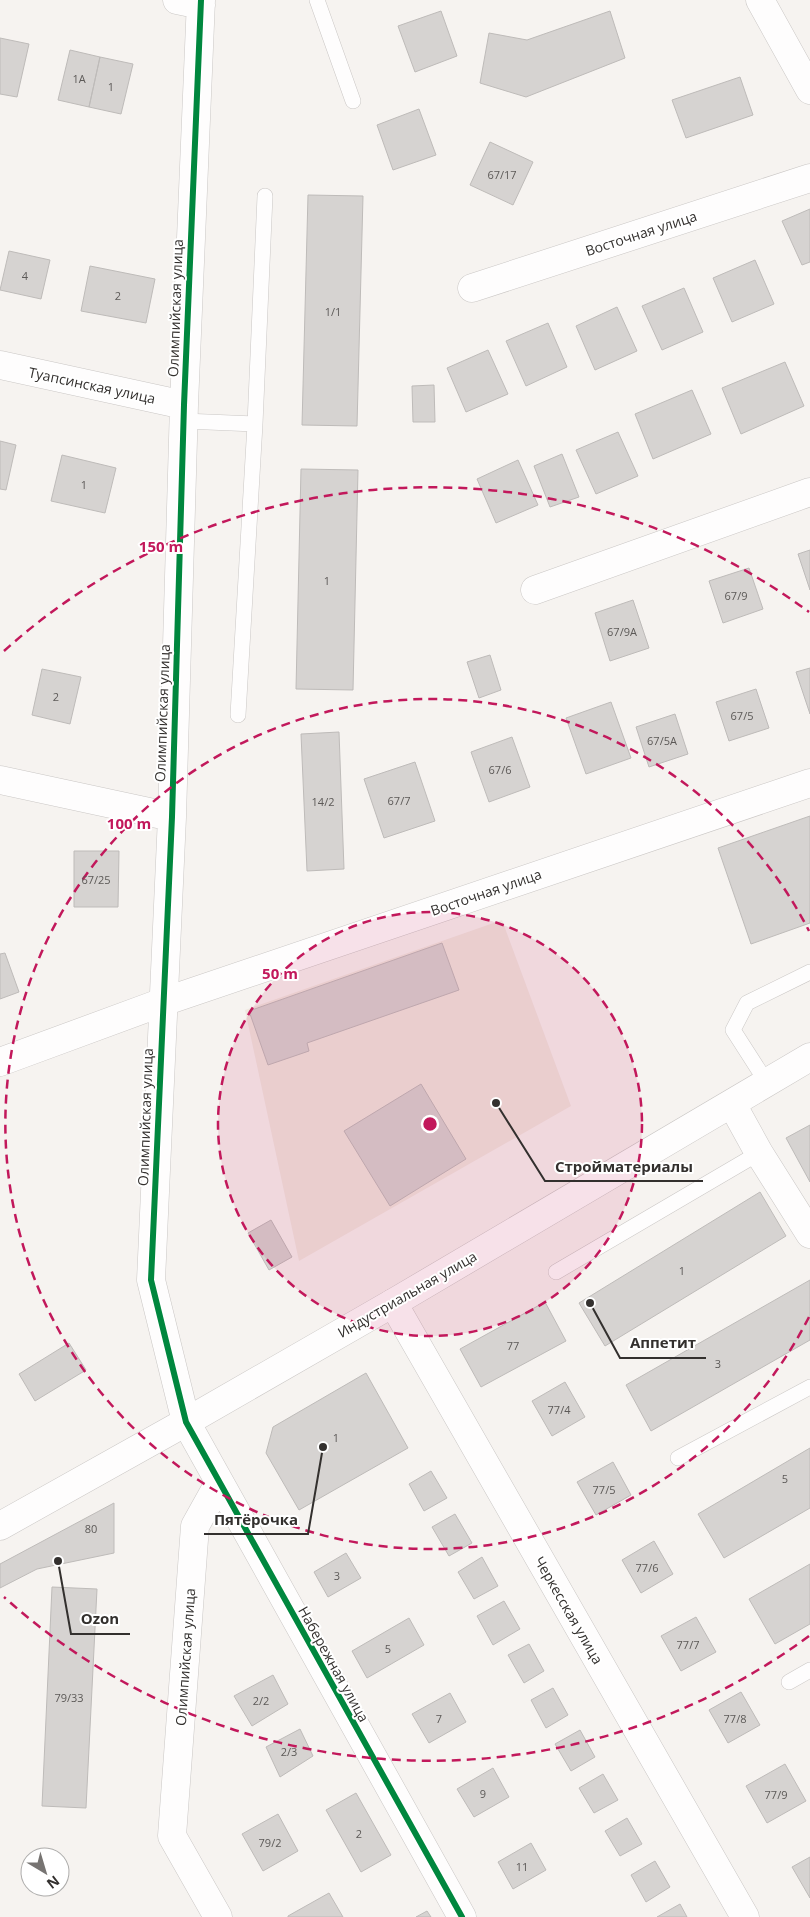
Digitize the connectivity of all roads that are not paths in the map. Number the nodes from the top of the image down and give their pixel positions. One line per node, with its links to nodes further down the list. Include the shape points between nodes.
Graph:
1 (316, 0): 5 (lane)
2 (760, 0): 4 (street)
3 (193, 2): 10 (street, Олимпийская улица)
4 (810, 90)
5 (353, 102)
6 (810, 178): 8 (street, Восточная улица)
7 (265, 196): 11 (lane)
8 (472, 288)
9 (0, 365): 10 (street, Туапсинская улица)
10 (184, 413): 11 (lane); 17 (street, Олимпийская улица)
11 (255, 424): 14 (lane)
12 (810, 492): 13 (street)
13 (534, 590)
14 (238, 715)
15 (0, 780): 17 (street)
16 (810, 783): 19 (street, Восточная улица)
17 (172, 817): 19 (street, Олимпийская улица)
18 (810, 972): 22 (lane, via 747,1003 733,1030)
19 (163, 1002): 21 (street); 29 (street, Олимпийская улица, via 151,1280)
20 (810, 1057): 22 (street, Индустриальная улица)
21 (0, 1062)
22 (767, 1083): 23 (street, Индустриальная улица)
23 (732, 1104): 24 (street); 27 (street, Индустриальная улица)
24 (759, 1153): 25 (street); 26 (lane)
25 (810, 1234)
26 (556, 1272)
27 (393, 1303): 29 (street, Индустриальная улица); 37 (street, Черкесская улица)
28 (810, 1387): 30 (lane)
29 (186, 1422): 31 (street, Набережная улица); 32 (street, Индустриальная улица)
30 (678, 1458)
31 (218, 1483): 35 (street, Олимпийская улица, via 195,1526 172,1836); 36 (street, Набережная улица)
32 (0, 1526)
33 (810, 1670): 34 (lane)
34 (789, 1682)
35 (218, 1917)
36 (462, 1917)
37 (745, 1917)

